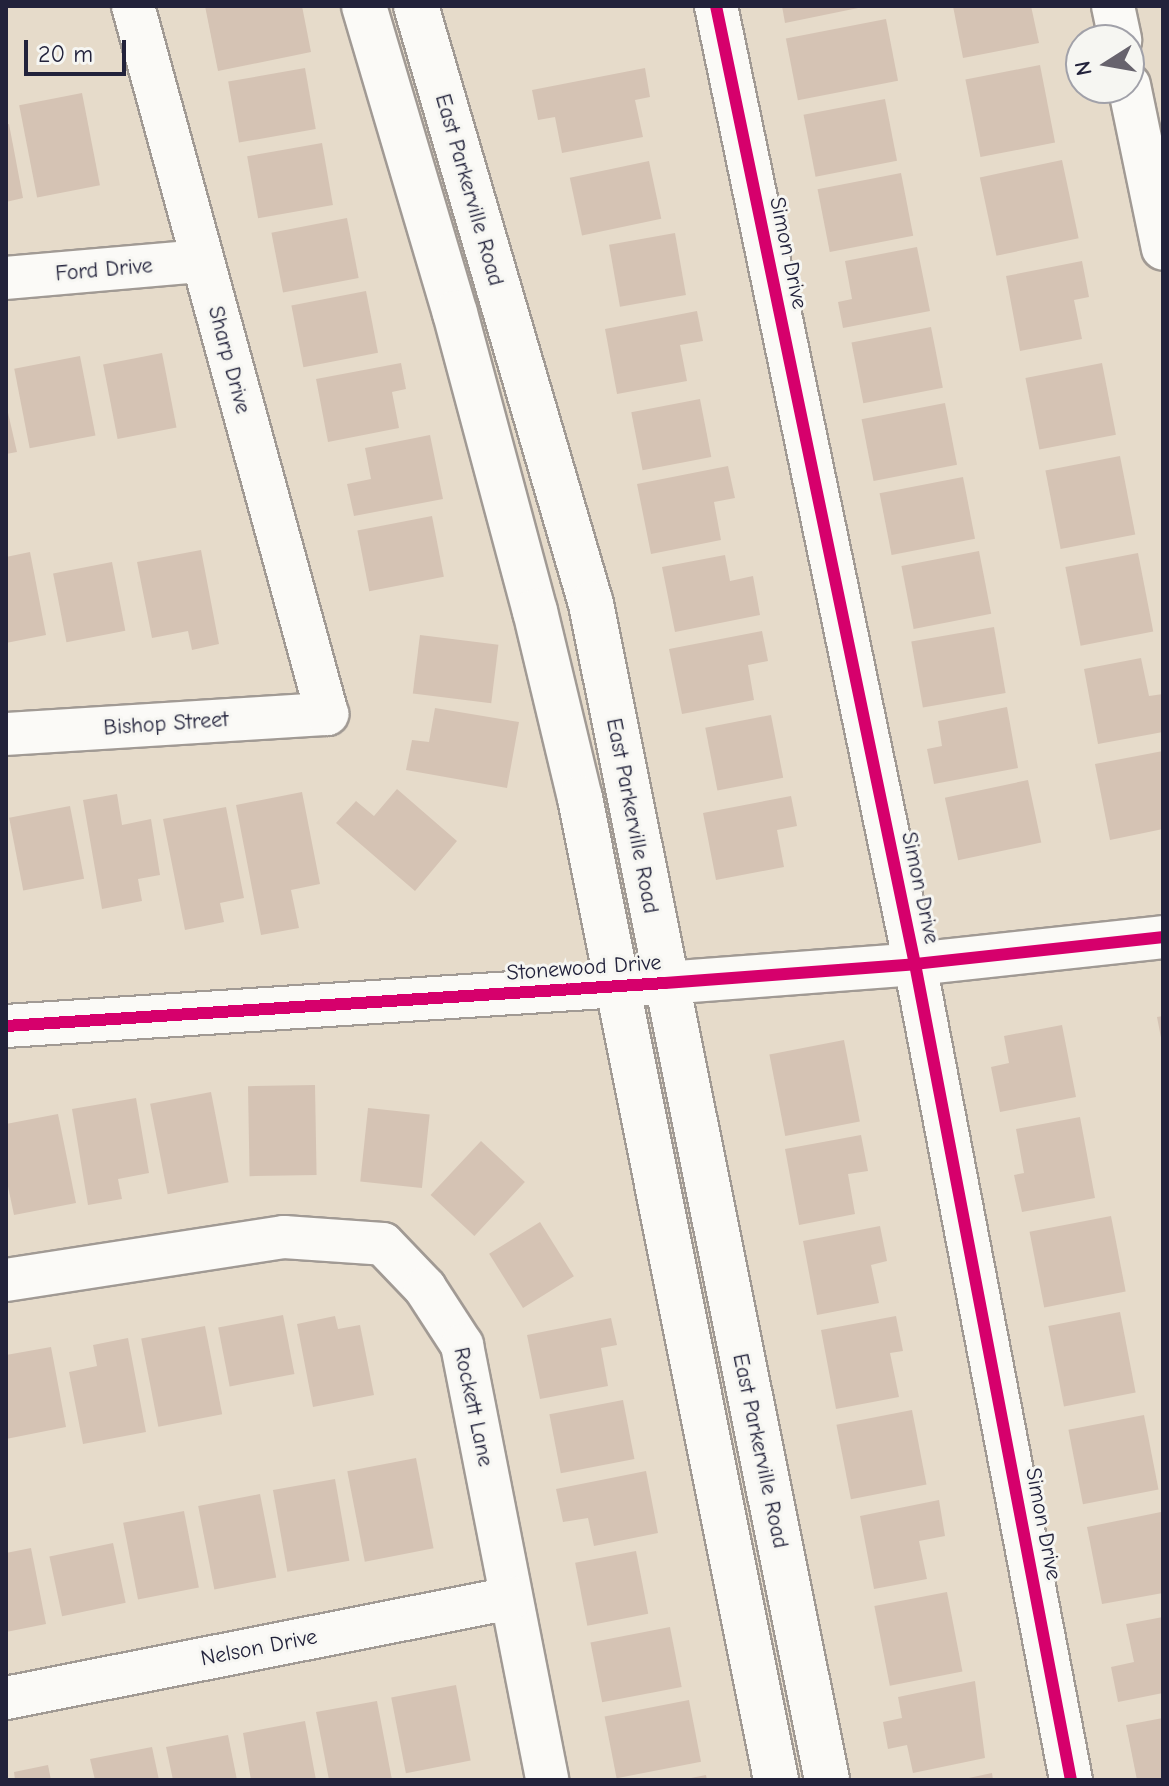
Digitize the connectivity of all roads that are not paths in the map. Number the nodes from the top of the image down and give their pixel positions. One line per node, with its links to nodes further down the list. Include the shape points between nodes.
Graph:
1 (133, 6): 7 (street, Sharp Drive)
2 (364, 6): 14 (main road, via 455,313 535,611 580,798)
3 (416, 6): 13 (main road, East Parkerville Road, via 591,604)
4 (716, 6): 12 (street, Simon Drive)
5 (1133, 104): 6 (street)
6 (1163, 249)
7 (201, 261): 8 (street, Ford Drive); 9 (street, Sharp Drive)
8 (6, 278)
9 (327, 714): 10 (street, Bishop Street)
10 (6, 734)
11 (1163, 937): 12 (street, Stonewood Drive)
12 (915, 964): 13 (street, Stonewood Drive); 22 (street, Simon Drive)
13 (665, 983): 14 (street, Stonewood Drive); 21 (main road, East Parkerville Road)
14 (617, 986): 15 (street, Stonewood Drive); 20 (main road)
15 (6, 1026)
16 (6, 1280): 17 (street, Rockett Lane, via 284,1237 383,1244 425,1288 462,1345)
17 (511, 1598): 18 (street, Nelson Drive); 19 (street, Rockett Lane)
18 (6, 1698)
19 (547, 1780)
20 (776, 1780)
21 (827, 1780)
22 (1071, 1780)

